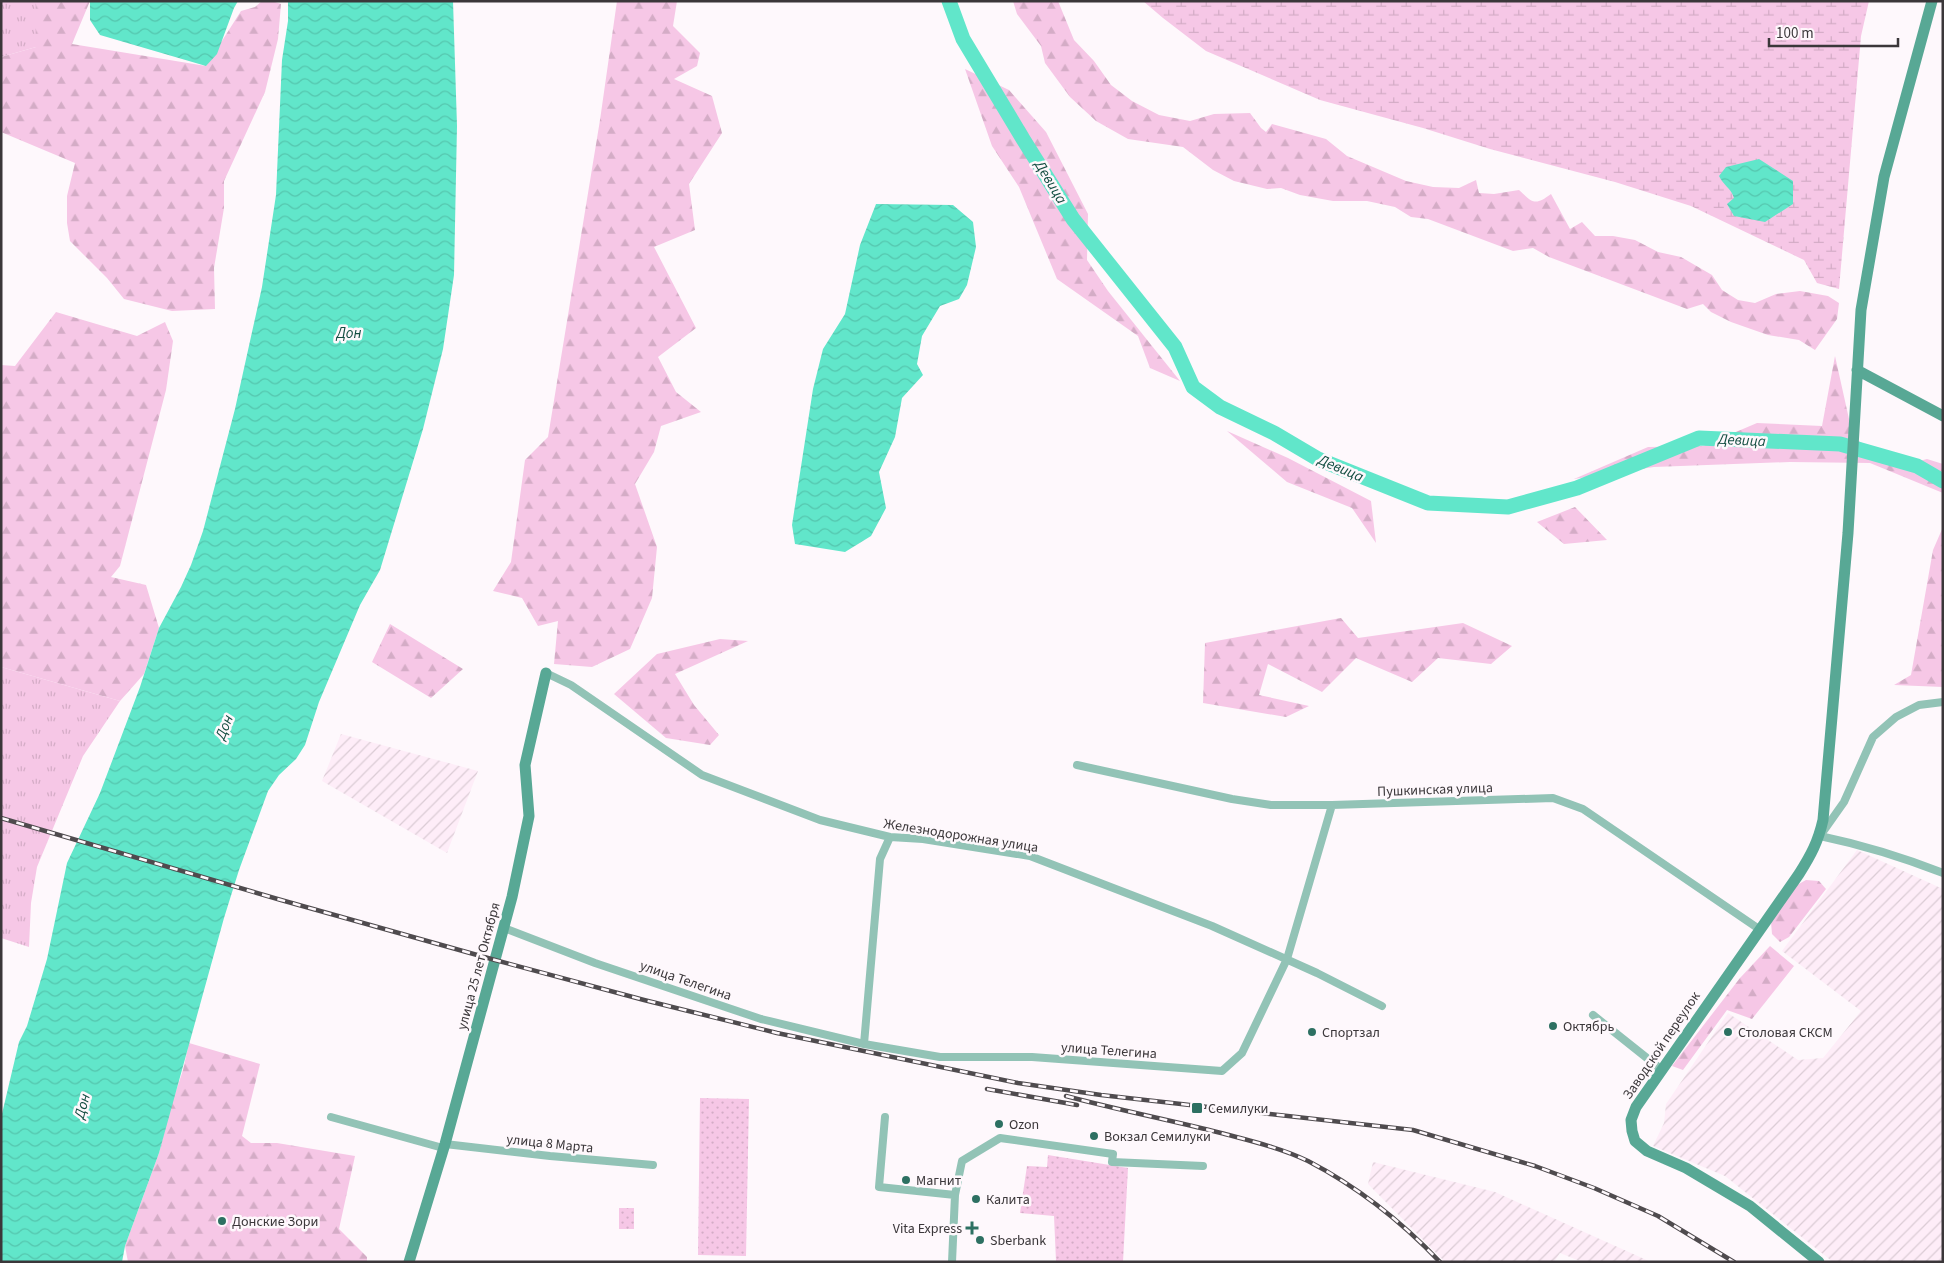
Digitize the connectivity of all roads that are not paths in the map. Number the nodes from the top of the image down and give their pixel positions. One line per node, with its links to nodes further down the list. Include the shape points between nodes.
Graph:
1 (1932, 1): 2 (street, Заводской переулок, via 1884,177 1861,310)
2 (1857, 370): 3 (street); 8 (street, Заводской переулок, via 1848,534)
3 (1943, 416)
4 (546, 673): 9 (street, Железнодорожная улица, via 571,685 702,775 820,820); 11 (street, улица 25 лет Октября, via 525,766 529,816)
5 (1943, 702): 8 (street, via 1919,705 1896,717 1873,737 1844,802)
6 (1077, 765): 7 (street, Пушкинская улица, via 1232,799 1271,805)
7 (1332, 805): 12 (street, Пушкинская улица, via 1553,798 1584,809); 13 (street, улица Телегина)
8 (1820, 836): 10 (street, via 1893,854); 12 (street, Заводской переулок, via 1799,874)
9 (890, 837): 13 (street, Железнодорожная улица, via 924,838 1030,856 1212,926); 16 (street, via 880,859)
10 (1943, 873)
11 (504, 928): 16 (street, улица Телегина, via 595,963 761,1019); 20 (street, улица 25 лет Октября)
12 (1759, 929): 17 (street, Заводской переулок)
13 (1287, 959): 14 (street, Железнодорожная улица); 16 (street, улица Телегина, via 1242,1053 1222,1071 1032,1057 940,1057)
14 (1382, 1006)
15 (1593, 1015): 17 (street)
16 (864, 1044)
17 (1662, 1070): 26 (street, Заводской переулок, via 1636,1107 1631,1120 1635,1141 1647,1151 1686,1168 1750,1206)
18 (331, 1117): 20 (street, улица 8 Марта)
19 (885, 1117): 23 (street, via 879,1187)
20 (444, 1146): 21 (street, улица 8 Марта); 24 (street, улица 25 лет Октября)
21 (653, 1165)
22 (1203, 1166): 23 (street, via 1112,1162 1113,1154 1000,1138 962,1161)
23 (955, 1195): 25 (street)
24 (409, 1262)
25 (952, 1262)
26 (1820, 1262)

